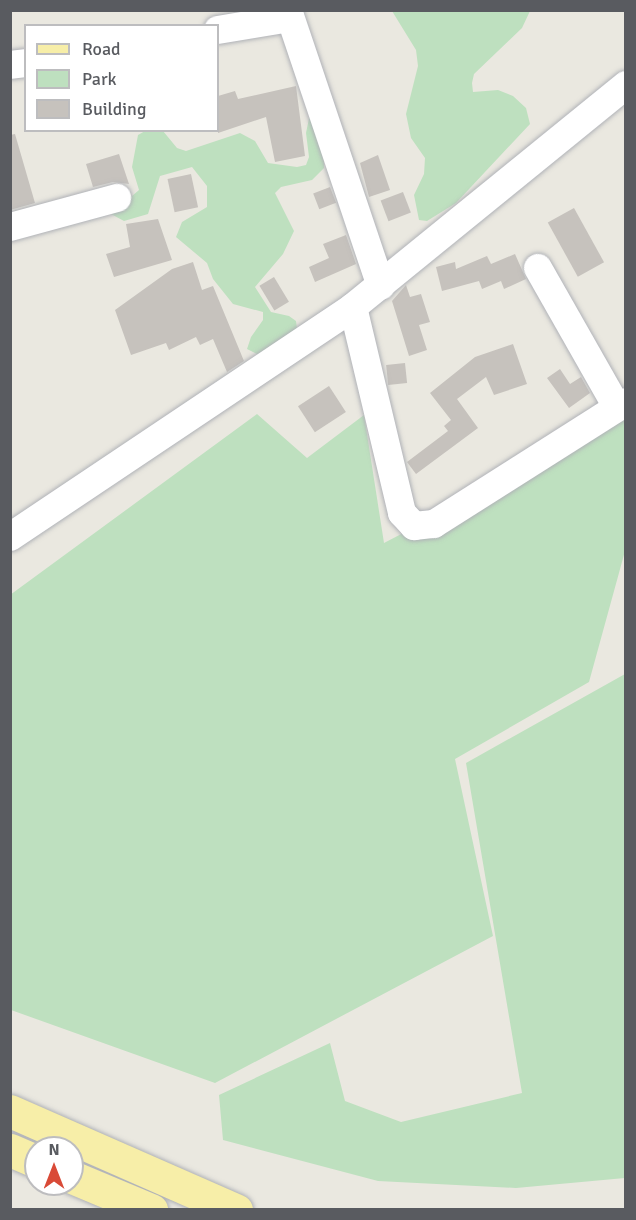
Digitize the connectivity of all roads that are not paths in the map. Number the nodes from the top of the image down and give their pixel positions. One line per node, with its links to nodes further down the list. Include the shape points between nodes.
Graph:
1 (289, 14): 2 (street); 7 (street)
2 (219, 30)
3 (626, 85): 7 (street)
4 (117, 198): 5 (street)
5 (10, 227)
6 (538, 268): 9 (street)
7 (381, 286): 8 (street)
8 (353, 307): 9 (street, via 402,513 414,526 434,524); 10 (street)
9 (621, 405)
10 (10, 537)
11 (10, 1111): 16 (main road)
12 (10, 1150): 13 (main road)
13 (24, 1156)
14 (84, 1182): 15 (main road)
15 (151, 1209)
16 (236, 1209)

